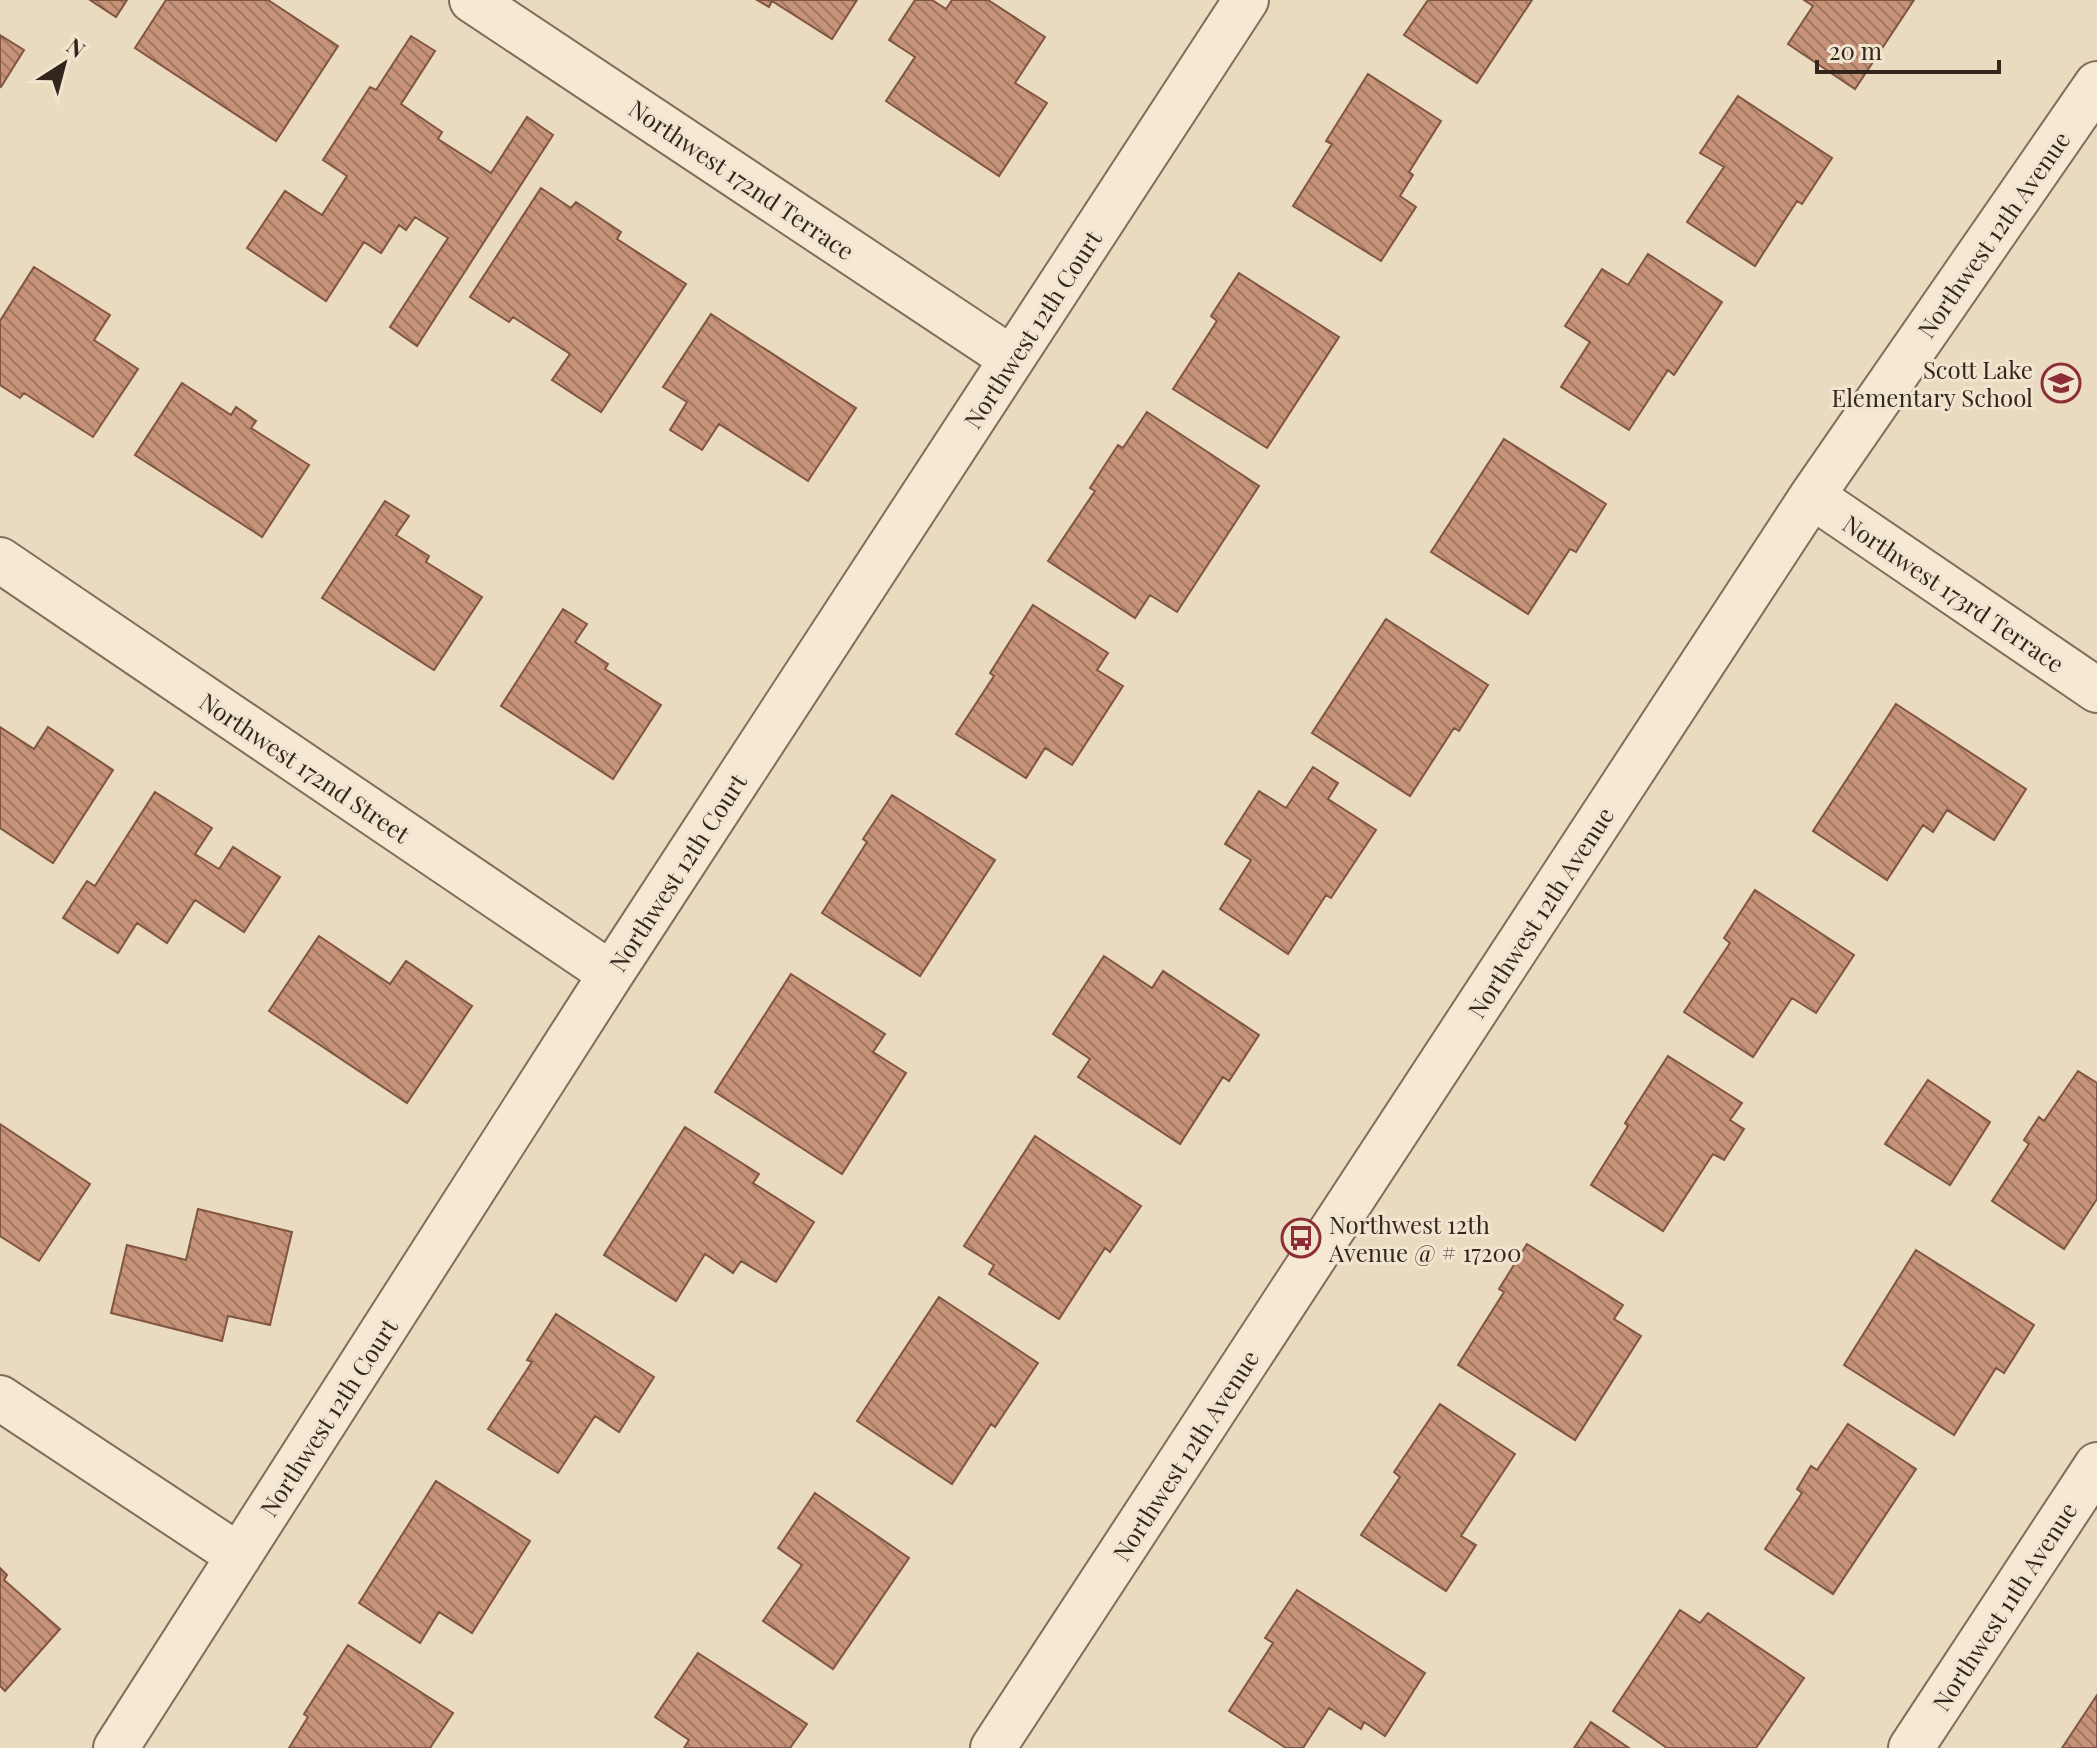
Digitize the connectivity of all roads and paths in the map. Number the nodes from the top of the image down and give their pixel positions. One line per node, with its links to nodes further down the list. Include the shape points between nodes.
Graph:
1 (472, 0): 4 (street, Northwest 172nd Terrace)
2 (1246, 0): 4 (street, Northwest 12th Court)
3 (2097, 84): 5 (street, Northwest 12th Avenue)
4 (1012, 359): 8 (street, Northwest 12th Court)
5 (1812, 496): 7 (street, Northwest 173rd Terrace); 13 (street, Northwest 12th Avenue)
6 (0, 560): 8 (street, Northwest 172nd Street)
7 (2097, 690)
8 (611, 974): 11 (street, Northwest 12th Court)
9 (0, 1398): 11 (street)
10 (2097, 1465): 14 (street, Northwest 11th Avenue)
11 (239, 1556): 12 (street, Northwest 12th Court)
12 (116, 1748)
13 (993, 1748)
14 (1911, 1748)

